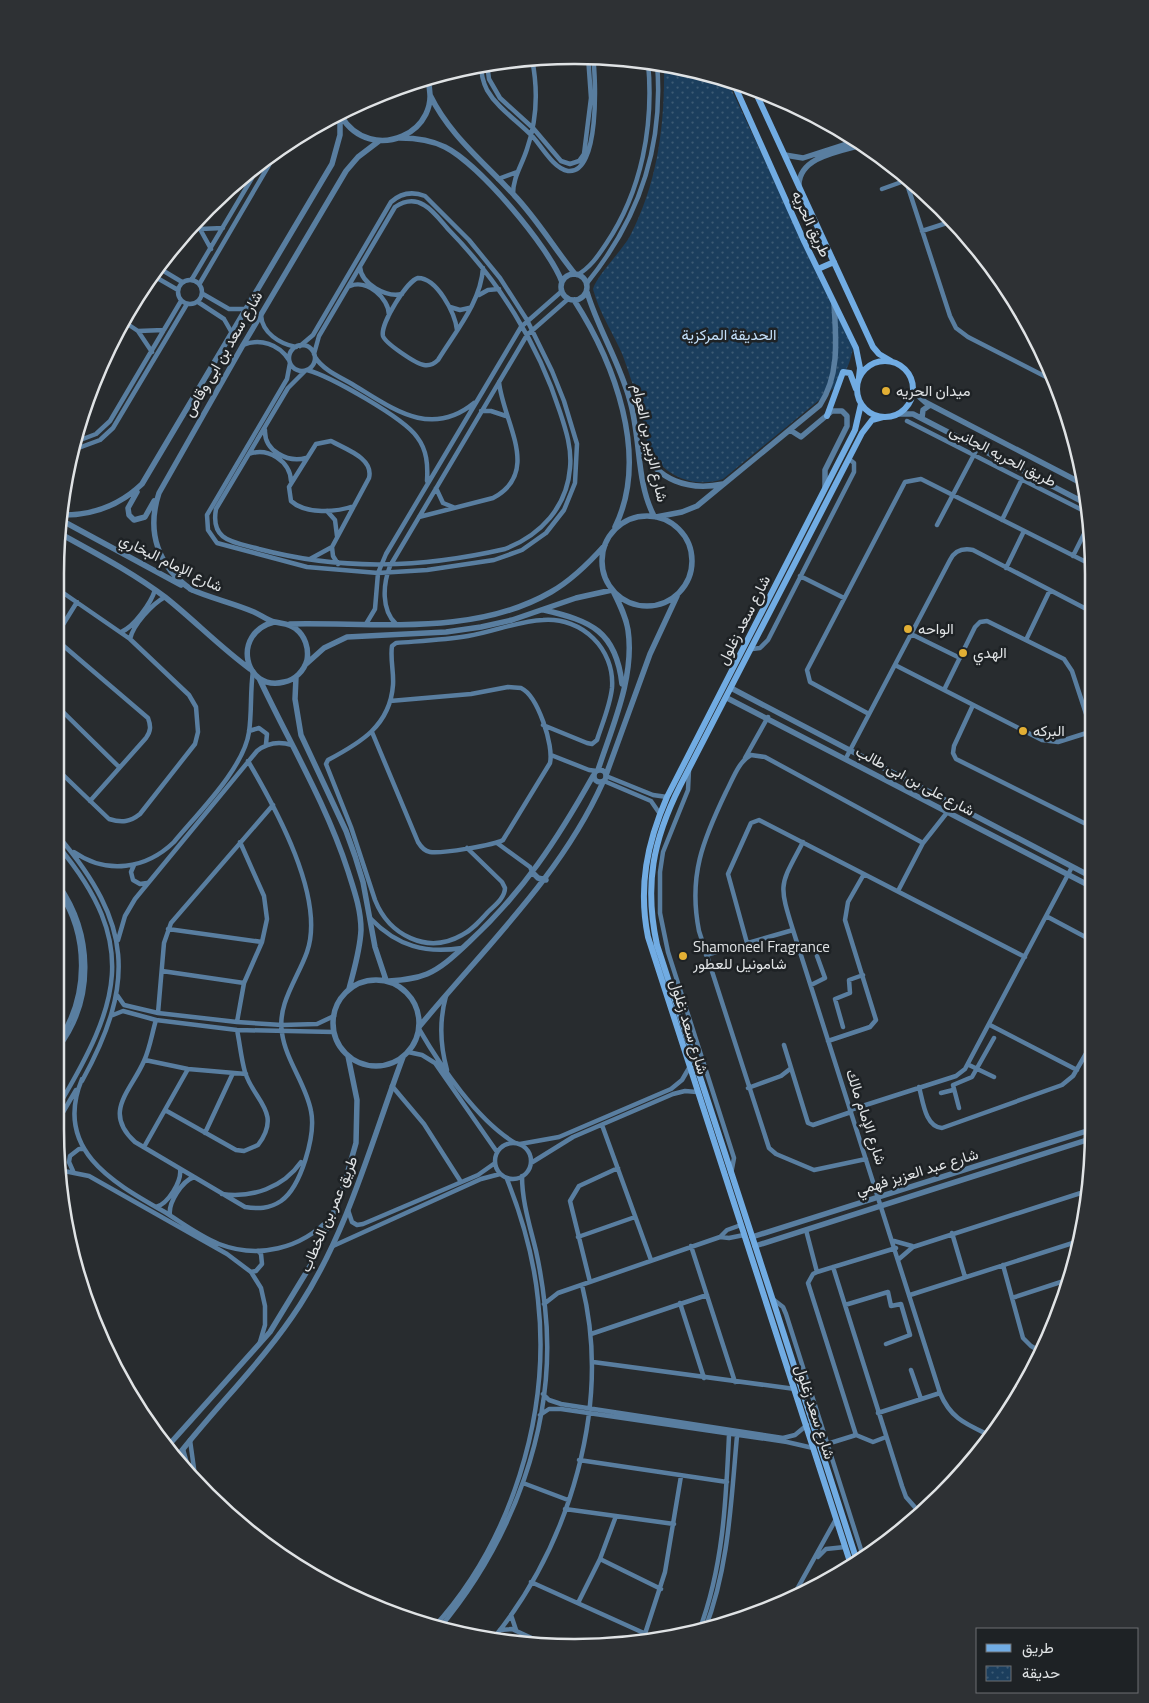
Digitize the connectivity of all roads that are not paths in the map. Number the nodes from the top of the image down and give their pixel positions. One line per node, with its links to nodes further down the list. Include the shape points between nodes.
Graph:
1 (589, 64): 12 (street)
2 (594, 65): 12 (street)
3 (533, 66): 15 (street, via 536,96)
4 (648, 69): 44 (street, via 649,116 635,185 609,239 588,268)
5 (657, 71): 50 (street, via 657,129 648,171 624,230)
6 (488, 72): 15 (street, via 495,92)
7 (482, 73): 16 (street, via 491,96)
8 (428, 85): 10 (street)
9 (737, 90): 42 (main road, طريق الحريه)
10 (430, 95): 17 (street, via 424,116 414,129); 26 (street, via 450,130)
11 (758, 99): 22 (main road, طريق الحريه)
12 (593, 109): 15 (street, via 584,154 575,164 561,161); 16 (street, via 587,160 579,169 562,169)
13 (344, 119): 18 (street, via 356,133)
14 (340, 121): 67 (street, شارع سعد بن ابى وقاص, via 340,135 332,164)
15 (533, 128): 16 (street)
16 (531, 135): 24 (street)
17 (400, 138): 18 (street); 48 (street, via 436,143 462,159 515,213 552,260)
18 (379, 141): 68 (street, شارع سعد بن ابى وقاص, via 346,171)
19 (849, 144): 21 (street)
20 (853, 147): 21 (street)
21 (832, 152): 22 (street, via 803,158); 28 (street, via 808,164)
22 (785, 155): 28 (main road, طريق الحريه)
23 (269, 166): 49 (street)
24 (517, 172): 26 (street); 31 (street)
25 (252, 179): 33 (street)
26 (498, 179): 31 (street)
27 (901, 182): 29 (street)
28 (799, 186): 39 (main road, طريق الحريه)
29 (882, 189)
30 (910, 189): 35 (street)
31 (513, 194): 44 (street)
32 (946, 223): 35 (street)
33 (223, 228): 34 (street); 38 (street)
34 (200, 229): 38 (street)
35 (922, 231): 86 (street, via 956,328)
36 (372, 235): 37 (street); 70 (street, via 397,197 410,193 425,196 480,252); 80 (street, via 313,335)
37 (377, 238): 40 (street); 41 (street, via 395,207 417,202 428,208)
38 (211, 249): 46 (street)
39 (834, 262): 42 (main road); 83 (main road, طريق الحريه, via 873,347)
40 (360, 266): 51 (street); 54 (street, via 364,278)
41 (483, 268): 52 (street); 59 (street)
42 (818, 269): 63 (main road, طريق الحريه)
43 (164, 271): 47 (street)
44 (576, 274): 48 (street, via 567,276); 50 (street)
45 (159, 279): 53 (street)
46 (192, 279): 47 (street); 49 (street)
47 (182, 282): 53 (street)
48 (562, 282): 55 (street)
49 (200, 283): 57 (street)
50 (587, 283): 56 (street)
51 (349, 286): 54 (street, via 360,284); 82 (street, via 319,336)
52 (499, 289): 59 (street); 72 (street)
53 (178, 290): 61 (street)
54 (375, 290): 58 (street); 69 (street, via 388,303)
55 (562, 290): 60 (street); 70 (street)
56 (587, 292): 60 (street, via 582,298); 105 (street, شارع الزبير بن العوام, via 625,384)
57 (203, 294): 62 (street); 67 (street, via 229,309)
58 (402, 294): 65 (street, via 410,281 423,278 431,282); 69 (street)
59 (477, 295): 66 (street)
60 (571, 300): 73 (street); 138 (street, شارع الزبير بن العوام, via 603,356 620,403 626,433 629,462 627,492)
61 (181, 301): 64 (street); 74 (street)
62 (198, 302): 64 (street); 77 (street, via 224,319)
63 (834, 302): 87 (main road, طريق الحريه, via 856,348); 102 (street, via 835,356 828,388 820,405)
64 (187, 304): 106 (street, via 113,428 100,440)
65 (449, 306): 66 (street, via 460,310); 75 (street)
66 (470, 307): 75 (street)
67 (246, 310): 77 (street, شارع سعد بن ابى وقاص)
68 (261, 313): 79 (street, شارع سعد بن ابى وقاص); 80 (street, via 266,331 284,344)
69 (389, 315): 75 (street, via 383,328 387,342 425,365 438,360)
70 (527, 320): 72 (street); 73 (street)
71 (128, 326): 76 (street)
72 (521, 327): 78 (street); 91 (street)
73 (532, 329): 78 (street); 116 (street, via 570,419 577,444)
74 (164, 330): 76 (street); 81 (street)
75 (457, 330)
76 (138, 331): 81 (street)
77 (232, 333): 121 (street, شارع سعد بن ابى وقاص)
78 (527, 335): 88 (street); 115 (street, via 557,403 569,444)
79 (243, 345): 84 (street, via 255,341 268,343); 125 (street, شارع سعد بن ابى وقاص)
80 (298, 346): 82 (street, via 307,346); 84 (street, via 291,352)
81 (152, 352): 104 (street, via 110,421 96,434)
82 (315, 356): 85 (street, via 314,364); 91 (street, via 321,366 417,418 449,417)
83 (891, 361): 87 (main road, via 883,360 869,366); 89 (main road, via 904,368)
84 (290, 362): 85 (street, via 298,371); 148 (street, via 287,379 207,515 208,530 217,543)
85 (306, 371): 101 (street, via 292,383); 122 (street, via 324,376 411,429 424,450)
86 (1045, 376)
87 (859, 377): 90 (main road)
88 (498, 382): 94 (street); 96 (street)
89 (914, 388): 93 (street, via 920,399); 95 (main road, via 909,403)
90 (857, 391): 92 (main road); 97 (main road, via 850,373 844,372)
91 (477, 400): 113 (street)
92 (861, 404): 98 (main road, via 873,414); 103 (main road, شارع سعد زغلول)
93 (930, 405): 99 (street); 118 (street)
94 (481, 411): 96 (street); 114 (street)
95 (898, 414): 98 (main road); 99 (street)
96 (506, 416): 129 (street, via 518,454 513,481 493,498)
97 (827, 416): 102 (street, via 801,437); 123 (street, via 839,410 848,419 825,470)
98 (883, 417): 103 (main road, شارع سعد زغلول, via 872,420)
99 (922, 418): 107 (street)
100 (907, 421): 109 (street, طريق الحريه الجانبى)
101 (265, 428): 108 (street); 110 (street, via 269,444)
102 (790, 430): 120 (street)
103 (858, 431): 112 (main road, شارع سعد زغلول); 123 (main road, شارع سعد زغلول)
104 (82, 439)
105 (639, 443): 120 (street, via 649,461 674,481 695,487); 134 (street, شارع الزبير بن العوام, via 647,503)
106 (80, 447)
107 (978, 447): 109 (street); 127 (street)
108 (249, 454): 110 (street, via 265,452); 145 (street, via 216,509 215,524 227,540)
109 (974, 455): 117 (street, طريق الحريه الجانبى); 126 (street)
110 (278, 456): 111 (street, via 292,460); 119 (street, via 288,467)
111 (306, 458): 119 (street); 128 (street, via 316,444 326,440 365,461 370,469 369,478)
112 (849, 459): 158 (street, via 854,464 854,472); 160 (main road, شارع سعد زغلول)
113 (440, 462): 114 (street); 122 (street)
114 (448, 466): 124 (street)
115 (570, 468): 116 (street); 146 (street, via 564,495 545,524 518,544)
116 (578, 468): 150 (street, via 571,497 551,528 522,550)
117 (1022, 479): 130 (street, طريق الحريه الجانبى); 135 (street)
118 (1076, 480)
119 (291, 483): 131 (street, via 289,497 294,505)
120 (725, 483): 134 (street, via 690,510)
121 (142, 484): 125 (street, via 128,508 131,518 138,520 144,517); 132 (street, شارع سعد بن ابى وقاص, via 110,507 86,514)
122 (427, 484): 153 (street)
123 (825, 487): 159 (main road, شارع سعد زغلول)
124 (436, 488): 129 (street, via 443,502); 133 (street)
125 (159, 493): 162 (street, شارع سعد بن ابى وقاص, via 153,523 159,554 173,574)
126 (953, 495): 135 (street); 137 (street); 169 (street, via 921,479 910,480 903,485)
127 (1079, 497)
128 (354, 506): 131 (street); 142 (street)
129 (455, 507): 133 (street)
130 (1081, 509)
131 (327, 511): 142 (street, via 335,520)
132 (67, 515)
133 (419, 516): 154 (street)
134 (655, 517): 138 (street, via 632,518); 166 (street, via 676,526 689,546 690,570)
135 (1002, 520): 139 (street)
136 (67, 523): 162 (street, شارع الإمام البخاري)
137 (937, 525)
138 (614, 530): 143 (street)
139 (1024, 531): 147 (street); 155 (street)
140 (1083, 535): 147 (street)
141 (65, 536): 161 (street, شارع الإمام البخاري)
142 (337, 538): 144 (street)
143 (605, 545): 163 (street, via 602,564); 165 (street)
144 (332, 547): 149 (street); 152 (street)
145 (265, 550): 148 (street); 149 (street)
146 (492, 552): 150 (street); 154 (street)
147 (1073, 556): 151 (street)
148 (264, 557): 156 (street, via 307,567)
149 (309, 560): 152 (street)
150 (494, 560): 157 (street)
151 (1085, 561)
152 (338, 564): 153 (street)
153 (380, 566): 154 (street); 156 (street)
154 (390, 566): 157 (street)
155 (1006, 568): 164 (street); 180 (street, via 973,550 956,552)
156 (378, 573): 157 (street); 177 (street, via 375,609)
157 (388, 573): 178 (street, via 385,604 388,616)
158 (800, 576): 169 (street); 184 (street, via 765,645)
159 (779, 580): 160 (main road); 220 (main road, شارع سعد زغلول)
160 (786, 583): 184 (main road, شارع سعد زغلول)
161 (155, 590): 168 (street, شارع الإمام البخاري); 179 (street, via 130,626)
162 (192, 590): 174 (street, شارع الإمام البخاري)
163 (613, 590): 166 (street, via 631,603 648,606 665,602); 171 (street); 193 (street, via 624,616 629,640)
164 (1050, 590): 172 (street); 182 (street)
165 (553, 592): 171 (street, via 560,596); 178 (street, via 491,615 444,622)
166 (679, 592): 218 (street, via 650,654)
167 (64, 593): 170 (street)
168 (165, 597): 181 (street, via 134,629); 188 (street, شارع الإمام البخاري, via 221,648)
169 (844, 598): 201 (street, via 806,674 810,682)
170 (77, 602): 175 (street); 179 (street)
171 (559, 604): 173 (street)
172 (1085, 608)
173 (542, 609): 186 (street, via 512,620 466,629 347,637 324,648); 193 (street, via 582,620 598,631 616,656)
174 (274, 622): 176 (street); 188 (street, via 258,629 248,644 248,662)
175 (64, 624)
176 (288, 624): 177 (street); 186 (street, via 296,628 305,641)
177 (366, 624): 178 (street)
178 (396, 624)
179 (121, 632): 181 (street)
180 (911, 634): 185 (street); 187 (street)
181 (130, 639): 221 (street, via 189,695 197,713 198,732 188,756 134,819 117,822 109,819)
182 (1026, 640): 185 (street, via 984,621 975,627); 199 (street, via 1060,656 1069,664)
183 (64, 645): 214 (street, via 148,718 149,734)
184 (752, 650): 191 (main road, شارع سعد زغلول)
185 (960, 658): 192 (street)
186 (305, 665): 189 (street)
187 (894, 665): 192 (street); 201 (street)
188 (252, 670): 190 (street); 204 (street)
189 (296, 677): 190 (street, via 282,683); 250 (street, via 295,699 301,735 346,831)
190 (259, 678): 208 (street)
191 (731, 688): 194 (main road, شارع سعد زغلول); 195 (street, شارع على بن ابى طالب)
192 (944, 690): 197 (street)
193 (623, 692): 216 (street)
194 (727, 698): 198 (street, شارع على بن ابى طالب); 215 (main road, شارع سعد زغلول)
195 (750, 698): 198 (street); 209 (street, شارع على بن ابى طالب)
196 (390, 701): 203 (street, via 516,687 530,694); 203 (street, via 393,682 391,649 396,643 469,636 540,620 562,621 582,629 599,644 610,666 612,690 597,740 592,744); 205 (street)
197 (973, 705): 206 (street, via 1050,742); 227 (street, via 953,749 956,760)
198 (746, 706): 202 (street, شارع على بن ابى طالب)
199 (1085, 711)
200 (64, 712): 214 (street)
201 (869, 714): 209 (street)
202 (768, 718): 211 (street); 212 (street, شارع على بن ابى طالب)
203 (543, 725): 210 (street)
204 (249, 731): 207 (street, via 264,730); 236 (street, via 240,760 174,842 163,853)
205 (372, 732): 233 (street, via 421,847 430,852); 233 (street, via 326,764 377,905 392,927 410,939 441,942 461,936 504,895 502,882)
206 (1085, 734)
207 (266, 744): 208 (street, via 284,742); 213 (street)
208 (292, 745): 266 (street, via 337,837 356,895 360,945)
209 (850, 751): 212 (street); 223 (street, شارع على بن ابى طالب)
210 (551, 755): 216 (street); 231 (street, via 548,767 508,834)
211 (745, 758): 232 (street, via 752,755 765,757); 258 (street, via 706,833 698,860 695,908)
212 (846, 758): 225 (street, شارع على بن ابى طالب)
213 (248, 761): 224 (street); 244 (street)
214 (119, 766): 221 (street)
215 (689, 769): 269 (main road, شارع سعد زغلول, via 665,819 655,851 650,886 655,937); 336 (street, via 688,790 663,852 660,913 674,969 734,1158)
216 (594, 772): 218 (street, via 602,770); 218 (street, via 596,782); 237 (street)
217 (64, 775): 221 (street)
218 (605, 778): 219 (street); 222 (street); 243 (street)
219 (653, 795): 220 (street); 222 (street)
220 (667, 797): 226 (main road, شارع سعد زغلول)
221 (90, 801)
222 (650, 801): 226 (street)
223 (953, 804): 225 (street); 238 (street, شارع على بن ابى طالب)
224 (273, 805): 229 (street); 275 (street, via 299,867 309,900 312,926 307,951 287,995)
225 (947, 811): 232 (street); 241 (street, شارع على بن ابى طالب)
226 (660, 814): 269 (main road, شارع سعد زغلول, via 648,850 643,905 648,938)
227 (1085, 824)
228 (64, 842): 234 (street)
229 (240, 842): 251 (street); 254 (street, via 264,896 267,919)
230 (803, 842): 240 (street); 252 (street, شارع الإمام مالك, via 782,886); 255 (street, via 759,820 751,823 728,874)
231 (497, 843): 233 (street); 239 (street)
232 (923, 843): 246 (street)
233 (467, 848)
234 (71, 850): 236 (street, via 85,860 101,865); 256 (street, via 101,894)
235 (64, 853): 311 (street, via 102,913 112,969 110,993 101,1027)
236 (134, 865): 244 (street, via 131,872 133,880)
237 (538, 867): 239 (street); 243 (street, via 545,870)
238 (1072, 867): 241 (street); 242 (street, شارع على بن ابى طالب)
239 (531, 870): 243 (street, via 538,878); 257 (street, via 500,912)
240 (864, 874): 246 (street); 262 (street, via 845,914)
241 (1068, 874): 245 (street, شارع على بن ابى طالب); 249 (street)
242 (1085, 874)
243 (547, 878): 267 (street)
244 (147, 883): 256 (street, via 125,916)
245 (1085, 883)
246 (898, 891): 260 (street)
247 (64, 892): 284 (street, via 81,930 86,968 80,1006)
248 (64, 900): 280 (street, via 77,931 82,968 76,1004)
249 (1046, 916): 253 (street); 260 (street)
250 (371, 919): 257 (street, via 382,931 411,947 444,951); 263 (street, via 375,946)
251 (168, 929): 254 (street); 261 (street)
252 (793, 930): 255 (street); 265 (street, شارع الإمام مالك)
253 (1085, 937)
254 (262, 942): 264 (street)
255 (747, 943): 258 (street)
256 (117, 944): 268 (street)
257 (462, 948): 263 (street, via 426,974)
258 (706, 956): 306 (street)
259 (817, 956): 265 (street, via 825,978)
260 (1025, 957): 276 (street)
261 (162, 972): 264 (street); 270 (street)
262 (862, 975): 277 (street, via 849,980 850,993 835,999); 285 (street, via 875,1023)
263 (388, 981): 266 (street, via 370,980); 278 (street, via 409,994 416,1004)
264 (244, 983): 274 (street)
265 (811, 985): 285 (street, شارع الإمام مالك)
266 (349, 989): 272 (street, via 339,1001)
267 (447, 993): 278 (street); 298 (street, via 441,1032)
268 (117, 994): 270 (street, via 124,1005); 271 (street)
269 (675, 1011): 293 (main road, شارع سعد زغلول); 336 (main road, شارع سعد زغلول)
270 (158, 1013): 274 (street)
271 (112, 1016): 273 (street, via 123,1011); 303 (street)
272 (334, 1016): 275 (street, via 317,1024); 282 (street)
273 (156, 1020): 279 (street); 291 (street)
274 (237, 1022): 275 (street)
275 (282, 1024): 281 (street)
276 (990, 1025): 292 (street); 297 (street)
277 (843, 1027)
278 (419, 1028): 287 (street, via 416,1041); 298 (street)
279 (237, 1030): 281 (street); 300 (street)
280 (64, 1031)
281 (281, 1032): 282 (street); 323 (street, via 312,1113)
282 (334, 1032): 288 (street)
283 (994, 1038): 296 (street)
284 (64, 1040)
285 (828, 1040): 314 (street, شارع الإمام مالك)
286 (784, 1045): 295 (street)
287 (408, 1052): 290 (street); 324 (street, via 422,1055 435,1063)
288 (348, 1056): 290 (street, via 375,1066); 344 (street, طريق عمر بن الخطاب, via 358,1100 358,1132)
289 (1085, 1056): 297 (street)
290 (402, 1057): 305 (street, طريق عمر بن الخطاب)
291 (145, 1060): 294 (street); 321 (street, via 122,1100 120,1110 125,1132)
292 (969, 1065): 296 (street); 307 (street, via 956,1076)
293 (689, 1068): 309 (main road, شارع سعد زغلول); 320 (street, via 671,1089 559,1137)
294 (188, 1069): 299 (street); 313 (street)
295 (790, 1069): 301 (street); 304 (street)
296 (978, 1069): 302 (street); 308 (street, via 972,1078 953,1086)
297 (1077, 1070): 307 (street, via 1062,1085 942,1128 929,1121)
298 (447, 1071): 320 (street, via 486,1120)
299 (232, 1073): 300 (street); 318 (street)
300 (246, 1074): 318 (street, via 266,1112 267,1121 258,1146 236,1150)
301 (781, 1076): 304 (street); 306 (street)
302 (994, 1078)
303 (82, 1079): 315 (street); 322 (street, via 76,1098 75,1118)
304 (794, 1080): 314 (street, via 810,1124)
305 (392, 1086): 337 (street, via 424,1124); 343 (street, طريق عمر بن الخطاب)
306 (748, 1088): 325 (street, via 768,1146 776,1154 814,1170)
307 (919, 1088): 314 (street)
308 (953, 1090): 310 (street); 312 (street)
309 (697, 1092): 316 (street, via 673,1094); 336 (main road, شارع سعد زغلول)
310 (941, 1093)
311 (64, 1096)
312 (959, 1108)
313 (165, 1110): 318 (street); 321 (street)
314 (851, 1111): 325 (street, شارع الإمام مالك)
315 (64, 1112)
316 (602, 1125): 327 (street, via 560,1144); 328 (street)
317 (1085, 1132): 340 (street, شارع عبد العزيز فهمي)
318 (205, 1133)
319 (1085, 1141): 341 (street, شارع عبد العزيز فهمي)
320 (518, 1143): 324 (street, via 505,1144); 327 (street, via 529,1152)
321 (144, 1147): 329 (street)
322 (84, 1149): 331 (street, via 78,1149 70,1156 68,1162); 342 (street, via 99,1170 122,1188)
323 (307, 1152): 338 (street, via 294,1170 276,1184 248,1194); 338 (street, via 294,1186 274,1205 255,1209 245,1207)
324 (497, 1152): 326 (street)
325 (866, 1159): 340 (street, شارع الإمام مالك)
326 (494, 1163): 332 (street); 337 (street)
327 (531, 1163): 333 (street)
328 (618, 1168): 346 (street); 352 (street, via 580,1186 572,1195 570,1207)
329 (180, 1169): 334 (street); 342 (street, via 179,1179 166,1200)
330 (66, 1170): 331 (street)
331 (74, 1171): 368 (street, via 137,1202 227,1254)
332 (500, 1174): 335 (street); 358 (street)
333 (522, 1176): 335 (street); 374 (street, via 525,1208)
334 (194, 1177): 338 (street); 345 (street, via 185,1182 170,1207)
335 (507, 1178): 434 (street, via 525,1233 538,1301 539,1370 531,1432 507,1508 491,1542 468,1583)
336 (730, 1180): 347 (main road, شارع سعد زغلول); 354 (main road, شارع سعد زغلول)
337 (461, 1182): 343 (street, via 360,1225 352,1222)
338 (219, 1193)
339 (1081, 1193): 350 (street)
340 (878, 1197): 341 (street, شارع الإمام مالك); 348 (street, شارع عبد العزيز فهمي)
341 (881, 1206): 349 (street, شارع عبد العزيز فهمي); 356 (street, شارع الإمام مالك)
342 (156, 1207): 345 (street)
343 (348, 1207): 358 (street, طريق عمر بن الخطاب)
344 (334, 1213): 363 (street, via 295,1243); 384 (street, طريق عمر بن الخطاب, via 297,1291)
345 (170, 1215): 363 (street, via 216,1243)
346 (636, 1217): 352 (street); 365 (street)
347 (741, 1225): 351 (main road, شارع سعد زغلول); 353 (street, via 727,1230)
348 (775, 1230): 354 (street, شارع عبد العزيز فهمي); 355 (street)
349 (806, 1230): 355 (street, شارع عبد العزيز فهمي); 369 (street)
350 (952, 1233): 361 (street); 370 (street)
351 (744, 1235): 353 (street); 391 (main road, شارع سعد زغلول)
352 (578, 1237): 371 (street)
353 (720, 1237): 359 (street)
354 (752, 1237): 360 (main road, شارع سعد زغلول)
355 (778, 1238): 360 (street, شارع عبد العزيز فهمي)
356 (894, 1241): 361 (street); 362 (street, شارع الإمام مالك)
357 (1072, 1243): 366 (street)
358 (332, 1246): 404 (street, طريق عمر بن الخطاب, via 301,1304 278,1338)
359 (691, 1246): 365 (street); 376 (street)
360 (755, 1246): 379 (main road, شارع سعد زغلول)
361 (913, 1246): 364 (street)
362 (896, 1248): 364 (street, شارع الإمام مالك); 367 (street)
363 (258, 1251): 368 (street, via 262,1264)
364 (899, 1259): 377 (street, شارع الإمام مالك)
365 (651, 1260): 371 (street)
366 (1003, 1265): 370 (street); 378 (street)
367 (833, 1267): 369 (street); 382 (street)
368 (251, 1272): 384 (street, via 261,1288 266,1306)
369 (818, 1272): 401 (street, via 810,1278 809,1289)
370 (965, 1277): 377 (street)
371 (590, 1282): 373 (street)
372 (1061, 1283): 378 (street)
373 (582, 1284): 375 (street); 383 (street)
374 (542, 1289): 375 (street); 381 (street)
375 (558, 1293): 381 (street)
376 (707, 1295): 380 (street); 390 (street)
377 (910, 1295): 392 (street, شارع الإمام مالك)
378 (1012, 1298): 386 (street, via 1023,1338)
379 (774, 1300): 406 (street, via 785,1310); 414 (main road, شارع سعد زغلول)
380 (680, 1303): 383 (street); 389 (street)
381 (544, 1304): 393 (street, via 547,1350)
382 (845, 1305): 385 (street, via 888,1292 891,1306 900,1303 910,1336); 396 (street)
383 (591, 1334): 387 (street)
384 (259, 1344): 405 (street, طريق عمر بن الخطاب)
385 (886, 1344)
386 (1035, 1349)
387 (593, 1362): 389 (street); 395 (street)
388 (911, 1370): 394 (street)
389 (704, 1378): 390 (street)
390 (735, 1382): 391 (street)
391 (795, 1388): 398 (main road, شارع سعد زغلول)
392 (940, 1393): 394 (street); 399 (street, شارع الإمام مالك, via 956,1418)
393 (543, 1394): 395 (street, via 557,1404); 397 (street)
394 (920, 1399): 396 (street)
395 (588, 1411): 397 (street, via 553,1409); 398 (street, via 783,1438 795,1436); 400 (street); 411 (street)
396 (878, 1413): 403 (street)
397 (540, 1416): 416 (street)
398 (807, 1425): 407 (main road, شارع سعد زغلول)
399 (984, 1433)
400 (729, 1435): 402 (street); 415 (street)
401 (856, 1435): 403 (street, via 873,1442); 406 (street)
402 (737, 1436): 407 (street); 436 (street, via 725,1558)
403 (886, 1437): 418 (street, via 906,1497)
404 (190, 1440): 408 (street, طريق عمر بن الخطاب); 412 (street)
405 (171, 1442)
406 (827, 1444): 424 (street)
407 (814, 1448): 414 (main road, شارع سعد زغلول)
408 (183, 1449): 409 (street, طريق عمر بن الخطاب); 410 (street)
409 (180, 1453)
410 (186, 1460)
411 (579, 1460): 413 (street); 417 (street)
412 (194, 1469)
413 (680, 1476): 415 (street); 422 (street)
414 (828, 1481): 421 (main road, شارع سعد زغلول); 425 (main road, شارع سعد زغلول)
415 (727, 1482): 437 (street, via 718,1564)
416 (523, 1483): 417 (street); 435 (street, via 491,1555)
417 (568, 1500): 419 (street)
418 (916, 1508)
419 (565, 1509): 420 (street); 428 (street)
420 (616, 1516): 422 (street); 426 (street)
421 (836, 1519): 423 (main road, شارع سعد زغلول); 430 (street)
422 (674, 1524): 431 (street)
423 (845, 1547): 427 (main road, شارع سعد زغلول); 429 (street, via 831,1547 822,1552)
424 (861, 1551)
425 (855, 1555)
426 (600, 1559): 431 (street); 432 (street)
427 (849, 1559)
428 (531, 1582): 432 (street); 433 (street)
429 (802, 1586)
430 (798, 1588)
431 (661, 1589): 441 (street)
432 (578, 1603): 441 (street)
433 (512, 1613): 438 (street); 439 (street)
434 (439, 1621)
435 (444, 1622)
436 (707, 1622)
437 (701, 1623)
438 (500, 1630): 439 (street); 440 (street)
439 (516, 1630): 442 (street)
440 (497, 1633)
441 (646, 1634)
442 (531, 1637)

